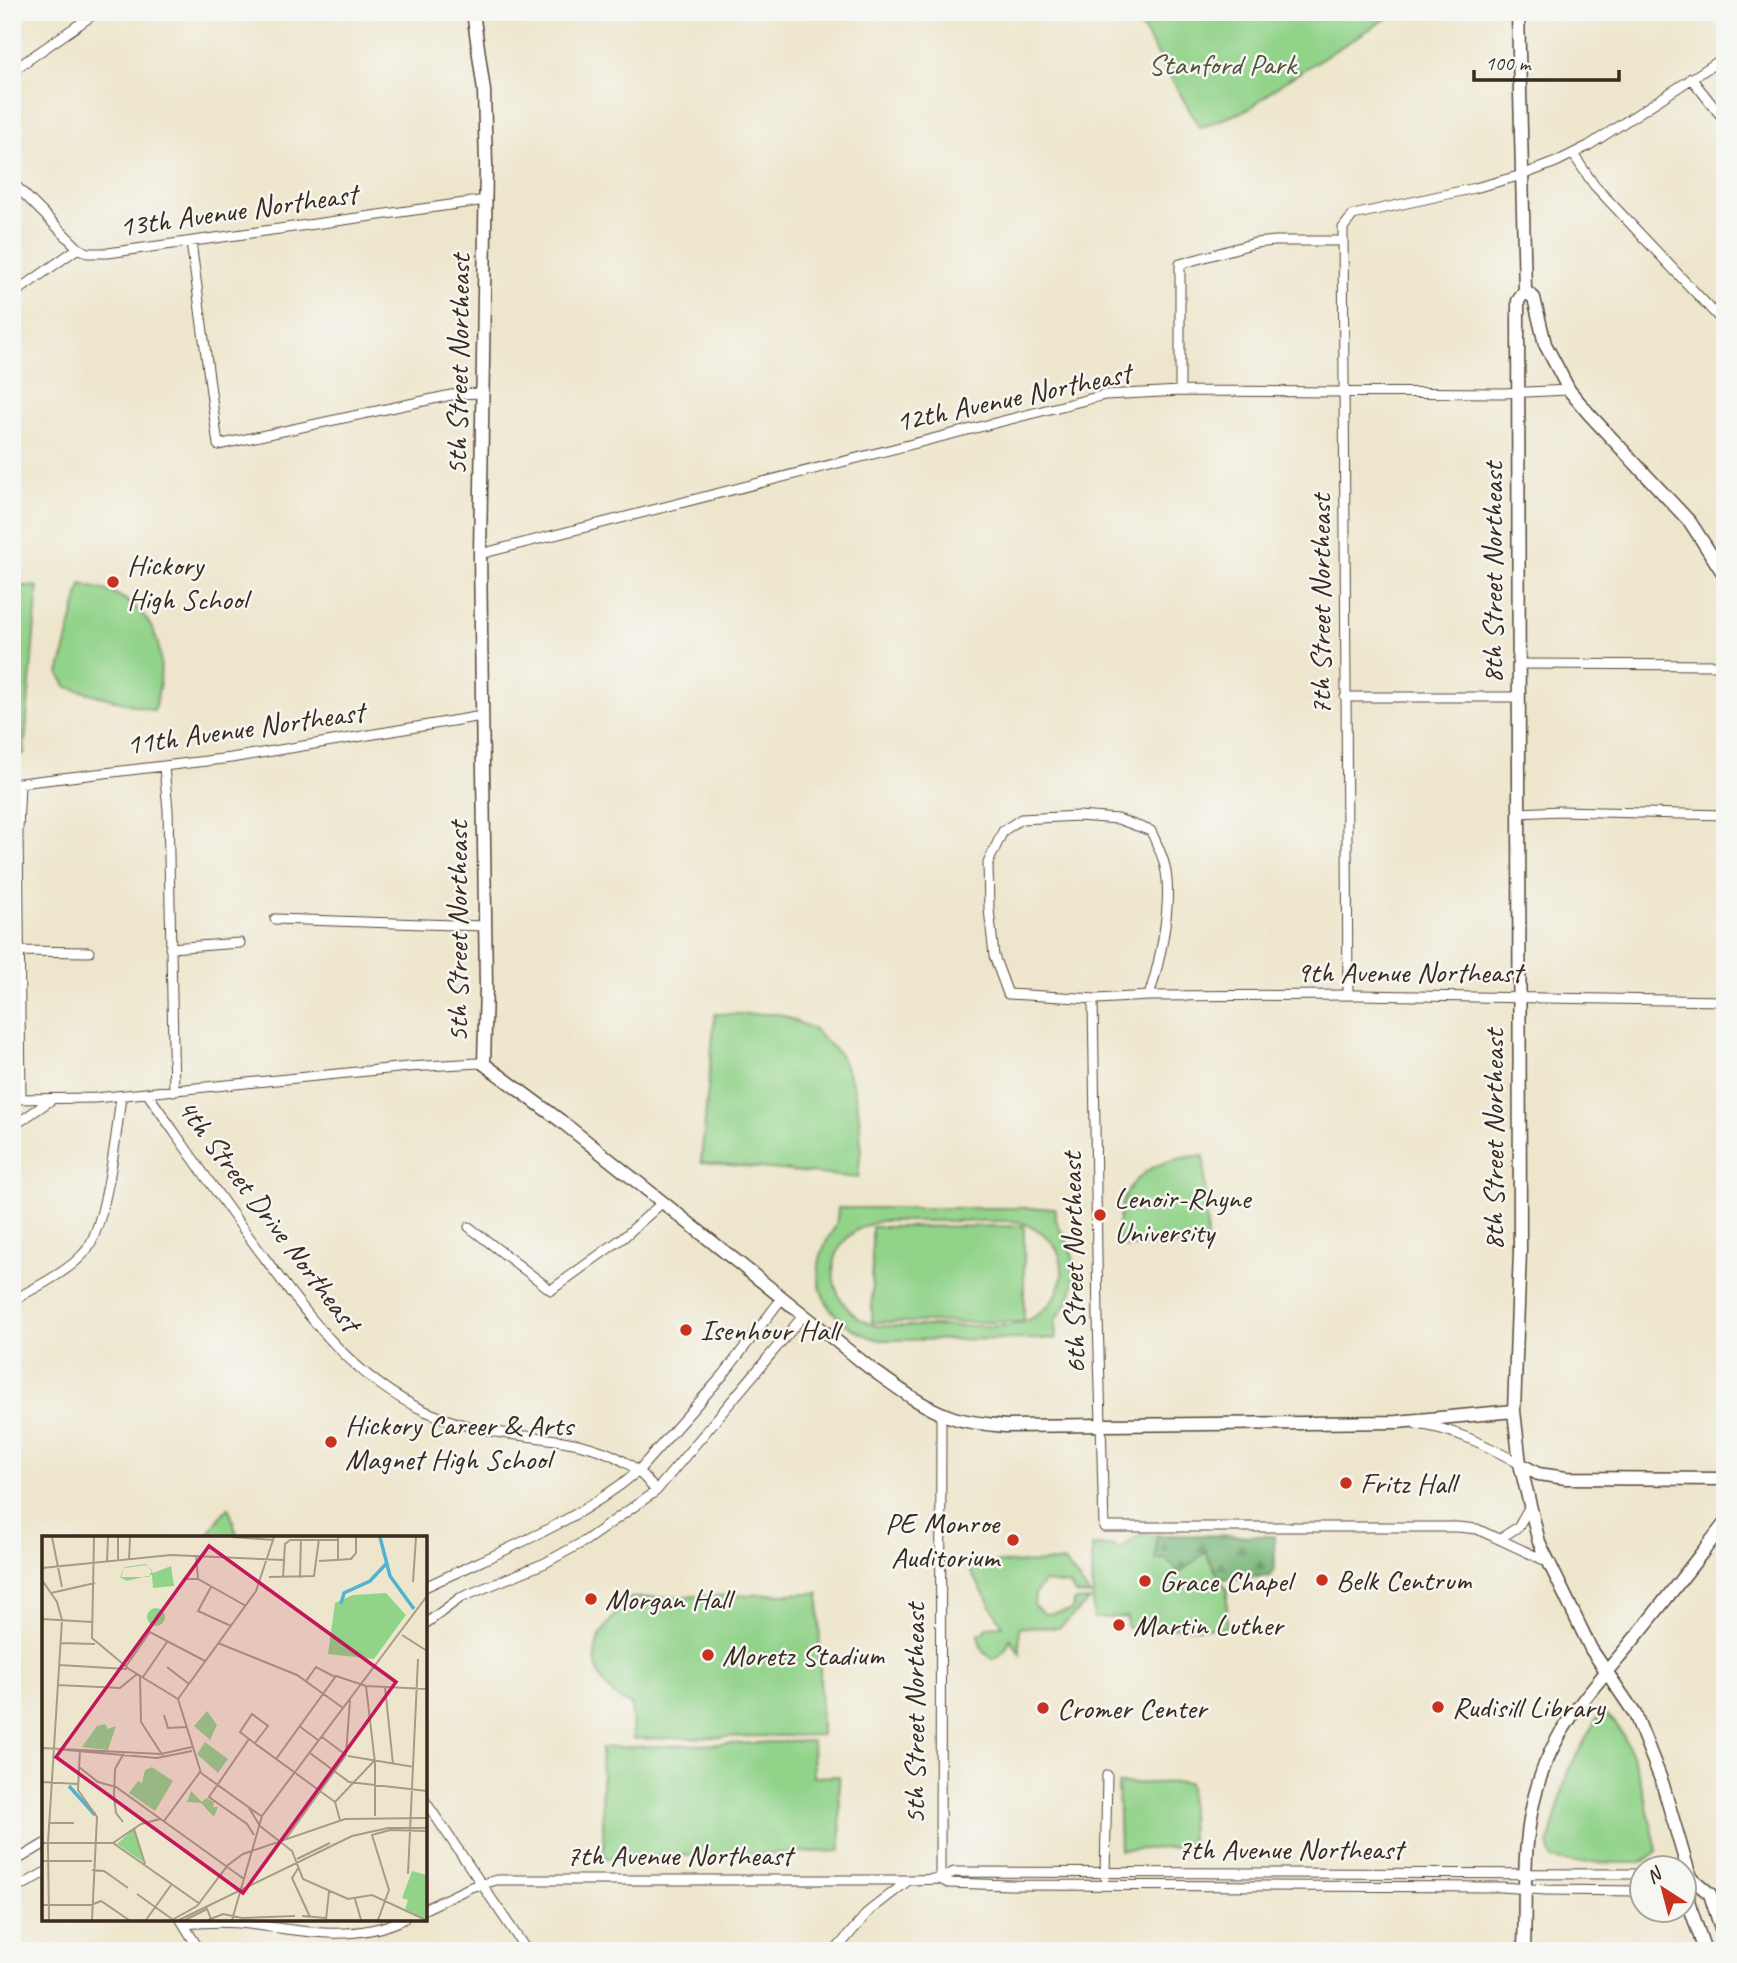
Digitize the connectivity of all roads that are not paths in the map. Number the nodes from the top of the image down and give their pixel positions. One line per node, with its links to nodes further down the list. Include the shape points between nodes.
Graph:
1 (97, 12): 5 (street)
2 (473, 12): 11 (main road, 5th Street Northeast, via 484,91)
3 (1518, 12): 9 (main road, 8th Street Northeast)
4 (1725, 57): 6 (street)
5 (12, 71)
6 (1691, 78): 7 (street); 8 (street)
7 (1725, 121)
8 (1573, 154): 9 (street); 17 (street, via 1594,185)
9 (1522, 175): 12 (street, 7th Street Northeast, via 1350,216 1342,231); 15 (main road, 8th Street Northeast)
10 (12, 182): 14 (street)
11 (486, 200): 13 (street, 13th Avenue Northeast); 22 (main road, 5th Street Northeast)
12 (1343, 241): 19 (street, via 1255,243 1180,264); 20 (street, 7th Street Northeast)
13 (191, 242): 14 (street, 13th Avenue Northeast, via 108,253); 22 (street, via 218,445 456,394)
14 (78, 248): 16 (street, 13th Avenue Northeast)
15 (1524, 291): 18 (main road, via 1534,298 1545,344); 21 (main road, 8th Street Northeast, via 1518,301)
16 (12, 295)
17 (1725, 324)
18 (1569, 390): 21 (street, 12th Avenue Northeast); 24 (main road, via 1690,522)
19 (1180, 391): 20 (street, 12th Avenue Northeast); 23 (street, 12th Avenue Northeast, via 1090,399)
20 (1344, 392): 21 (street, 12th Avenue Northeast); 27 (street, 7th Street Northeast)
21 (1518, 392): 25 (main road, 8th Street Northeast)
22 (483, 393): 23 (main road, 5th Street Northeast)
23 (480, 554): 29 (main road, 5th Street Northeast)
24 (1725, 576)
25 (1518, 664): 26 (street); 28 (main road, 8th Street Northeast)
26 (1725, 665)
27 (1345, 696): 28 (street); 39 (street, 7th Street Northeast)
28 (1518, 696): 31 (main road, 8th Street Northeast)
29 (482, 716): 30 (street, 11th Avenue Northeast); 34 (main road, 5th Street Northeast)
30 (164, 767): 36 (street, 4th Street Drive Northeast, via 169,810); 37 (street, 11th Avenue Northeast, via 20,783)
31 (1519, 813): 32 (street); 41 (main road, 8th Street Northeast)
32 (1725, 816)
33 (275, 919): 34 (street)
34 (484, 926): 44 (main road, 5th Street Northeast)
35 (240, 943): 36 (street)
36 (170, 947): 45 (street, 4th Street Drive Northeast)
37 (19, 951): 38 (street); 48 (street)
38 (89, 952)
39 (1348, 995): 40 (street, 9th Avenue Northeast); 41 (street, 9th Avenue Northeast)
40 (1149, 996): 42 (street, 9th Avenue Northeast); 42 (street, via 1167,903 1166,867 1152,831 1118,819 1021,819 1003,831 988,863 994,957 1008,994)
41 (1518, 997): 43 (street, 9th Avenue Northeast); 56 (main road, 8th Street Northeast, via 1520,1251)
42 (1093, 999): 59 (street, 6th Street Northeast)
43 (1725, 1001)
44 (484, 1064): 45 (street, via 408,1067); 51 (main road, 5th Street Northeast)
45 (174, 1091): 46 (street)
46 (147, 1093): 47 (street); 61 (street, 4th Street Drive Northeast, via 295,1300 365,1374 413,1404 450,1420 595,1448)
47 (121, 1096): 49 (street); 54 (street, via 95,1237 79,1258)
48 (17, 1099): 49 (street)
49 (51, 1099): 50 (street)
50 (12, 1127)
51 (663, 1202): 52 (street, via 551,1290); 53 (main road, 5th Street Northeast)
52 (468, 1227)
53 (782, 1298): 55 (main road, 5th Street Northeast); 61 (street, via 724,1374)
54 (12, 1301)
55 (803, 1316): 57 (main road, 5th Street Northeast, via 899,1389); 63 (street)
56 (1514, 1411): 58 (main road); 60 (main road, 8th Street Northeast)
57 (941, 1413): 59 (main road, via 1005,1426); 80 (street, 5th Street Northeast)
58 (1397, 1422): 59 (main road); 60 (street, via 1457,1434)
59 (1101, 1426): 66 (street, 6th Street Northeast, via 1104,1527 1458,1527)
60 (1520, 1465): 62 (main road, via 1538,1474 1566,1478); 64 (main road, 8th Street Northeast)
61 (638, 1471): 63 (street, 4th Street Drive Northeast); 68 (street, via 584,1511)
62 (1725, 1479)
63 (656, 1491): 69 (street, via 585,1541 460,1598)
64 (1530, 1507): 66 (street, via 1518,1527); 67 (main road, 8th Street Northeast)
65 (1725, 1523): 70 (main road)
66 (1501, 1538): 67 (street)
67 (1548, 1562): 70 (main road, 8th Street Northeast)
68 (427, 1586)
69 (427, 1623)
70 (1605, 1670): 74 (main road, 8th Street Northeast, via 1644,1736 1662,1782); 78 (main road, via 1563,1726 1548,1755 1530,1819)
71 (1107, 1775): 76 (street)
72 (427, 1804): 82 (street)
73 (42, 1845): 75 (street)
74 (1680, 1854)
75 (12, 1863)
76 (1105, 1873): 78 (street, 7th Avenue Northeast); 80 (street, 7th Avenue Northeast, via 954,1872); 83 (street)
77 (42, 1874): 86 (street)
78 (1525, 1874): 79 (street, 7th Avenue Northeast); 85 (main road)
79 (1628, 1874)
80 (940, 1879): 81 (street, 7th Avenue Northeast); 83 (street, 7th Avenue Northeast, via 959,1884)
81 (911, 1880): 82 (street, 7th Avenue Northeast); 95 (street, via 869,1911)
82 (481, 1883): 88 (street, 7th Avenue Northeast); 94 (street)
83 (1105, 1885): 85 (street, 7th Avenue Northeast)
84 (1698, 1886): 92 (main road, via 1710,1894)
85 (1525, 1888): 87 (street, 7th Avenue Northeast); 96 (main road)
86 (12, 1891)
87 (1628, 1891)
88 (427, 1908)
89 (182, 1921): 90 (street, via 311,1933 352,1933); 93 (street)
90 (400, 1921)
91 (1696, 1924): 97 (main road)
92 (1725, 1941)
93 (200, 1951)
94 (527, 1951)
95 (835, 1951)
96 (1524, 1951)
97 (1705, 1951)

